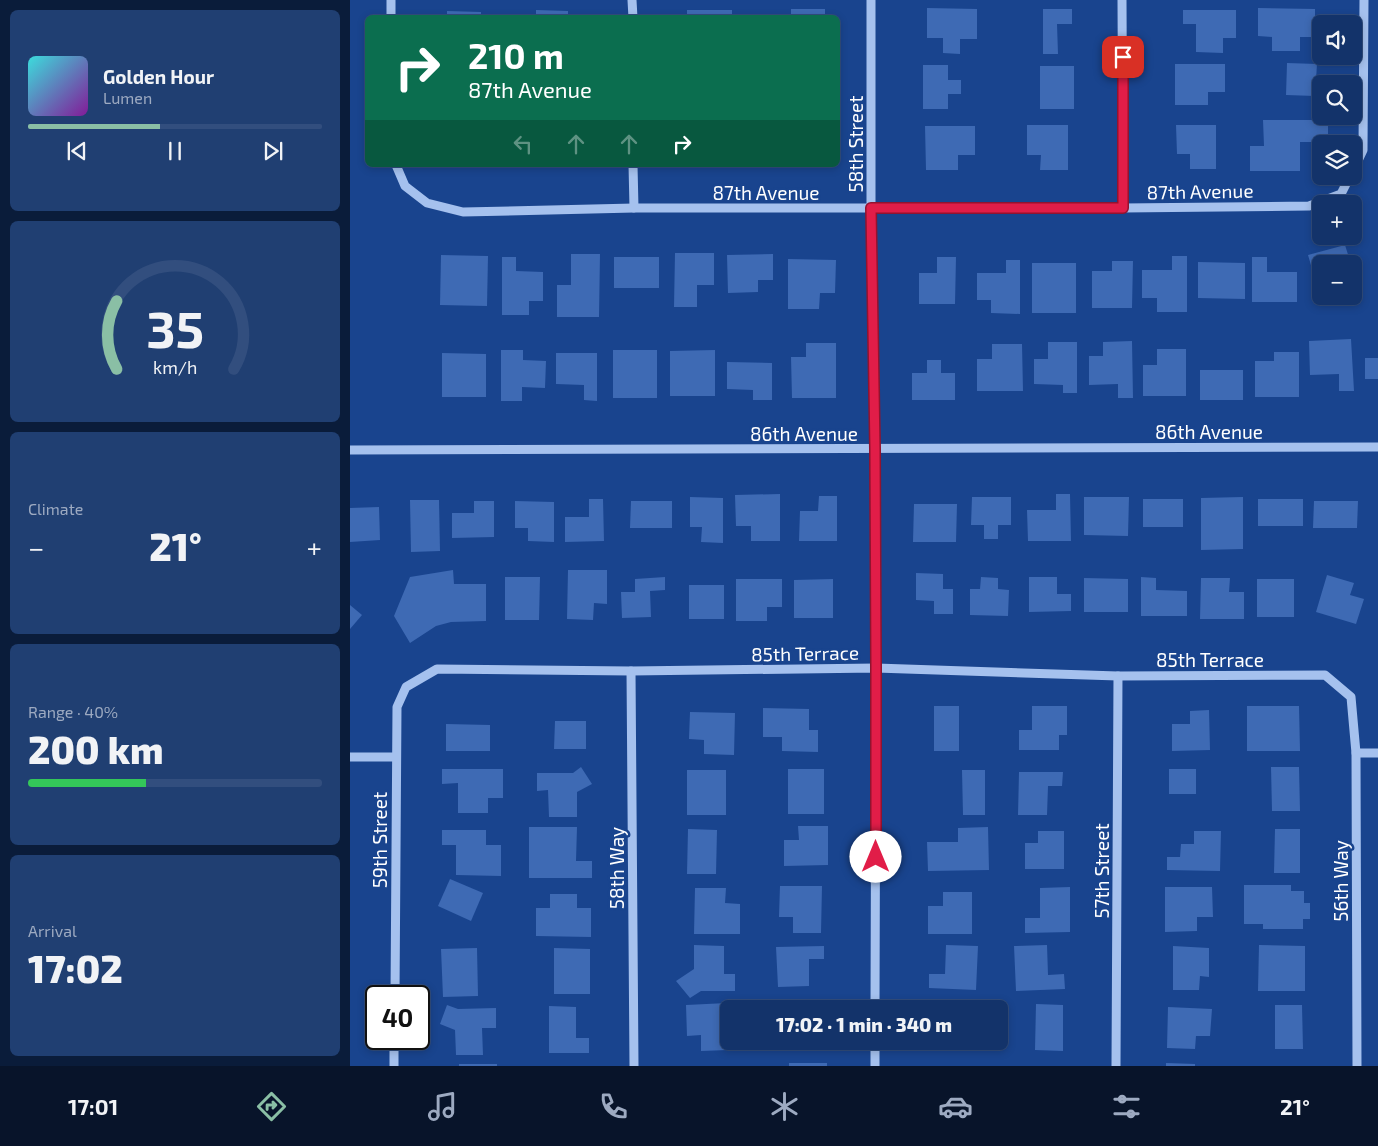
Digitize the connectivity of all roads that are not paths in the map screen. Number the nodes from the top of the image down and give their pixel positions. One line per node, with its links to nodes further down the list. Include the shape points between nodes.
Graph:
1 (391, 0): 6 (street)
2 (632, 0): 7 (street)
3 (871, 0): 13 (street, 58th Street)
4 (1122, 0): 14 (street)
5 (1364, 0): 8 (street)
6 (391, 15)
7 (633, 15)
8 (1362, 152)
9 (397, 167): 12 (street, 87th Avenue, via 404,186 427,203 463,212)
10 (633, 167): 12 (street)
11 (1346, 185): 14 (street, 87th Avenue, via 1341,194 1309,206)
12 (634, 208): 13 (street, 87th Avenue)
13 (871, 208): 14 (street, 87th Avenue); 16 (street, 58th Street)
14 (1123, 208)
15 (1378, 447): 16 (street, 86th Avenue)
16 (875, 449): 17 (street, 86th Avenue); 18 (street, 58th Street)
17 (350, 450)
18 (876, 668): 19 (street, 85th Terrace); 20 (street, 85th Terrace); 28 (street, 58th Street)
19 (631, 671): 21 (street, 85th Terrace, via 437,669); 32 (street, 58th Way)
20 (1118, 676): 22 (street, 85th Terrace, via 1325,675); 34 (street, 57th Street)
21 (406, 687): 26 (street, 59th Street, via 397,706)
22 (1351, 697): 24 (street, 56th Way)
23 (1378, 753): 24 (street)
24 (1356, 754): 35 (street, 56th Way)
25 (350, 757): 26 (street)
26 (396, 757): 27 (street, 59th Street)
27 (395, 985)
28 (875, 1000)
29 (394, 1050): 31 (street)
30 (875, 1050): 33 (street)
31 (394, 1066)
32 (634, 1066)
33 (875, 1066)
34 (1116, 1066)
35 (1357, 1066)

